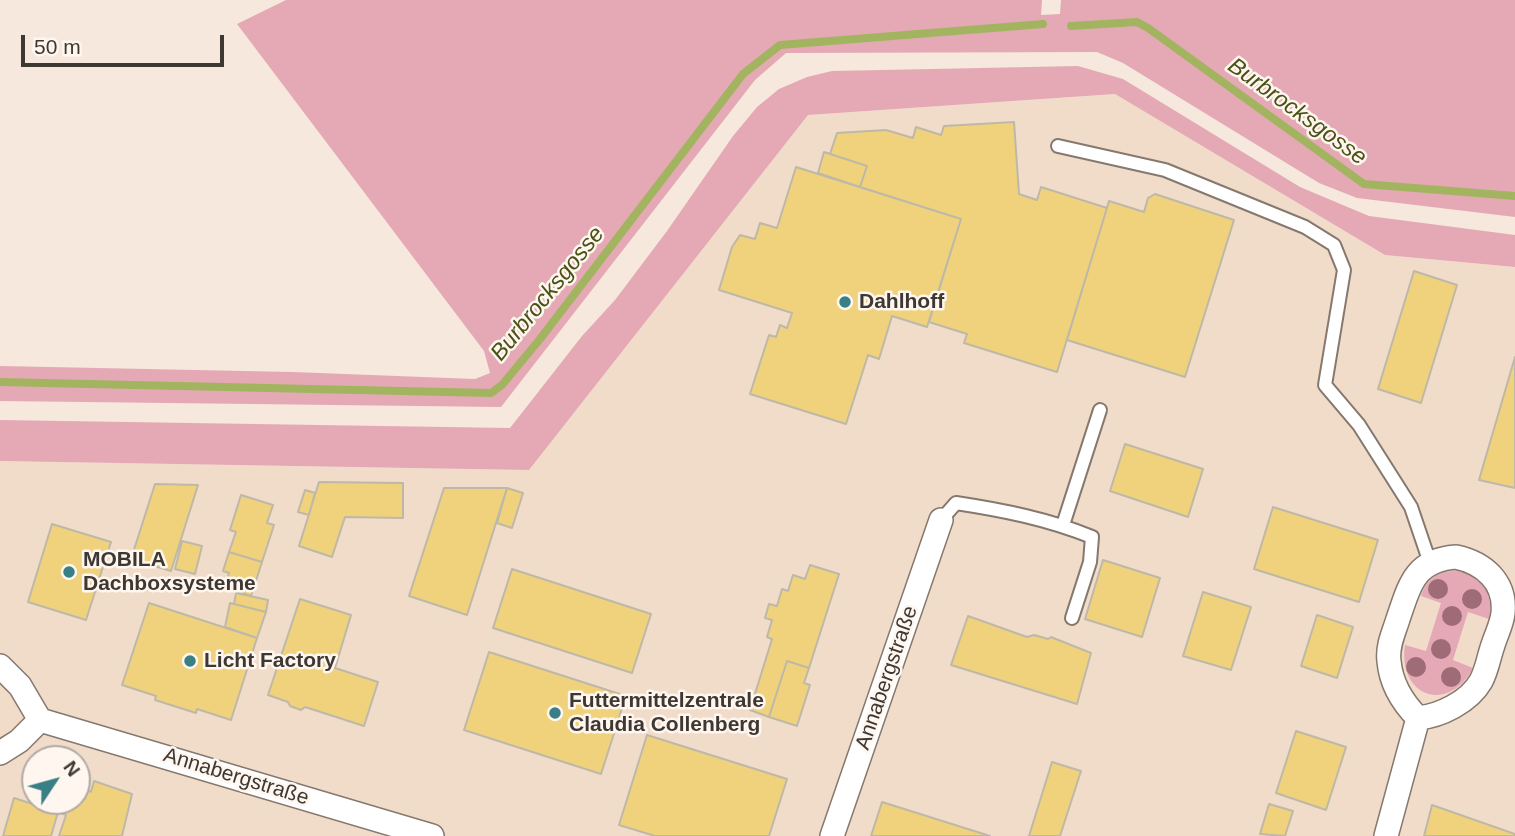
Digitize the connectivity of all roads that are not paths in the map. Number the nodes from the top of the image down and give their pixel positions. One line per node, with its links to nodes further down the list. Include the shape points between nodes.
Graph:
1 (1058, 146): 5 (lane, via 1165,170 1305,226 1334,244 1344,270 1325,385 1359,425 1410,507)
2 (1100, 410): 4 (lane)
3 (941, 520): 4 (lane, via 956,503); 12 (street, Annabergstraße)
4 (1063, 525): 6 (lane, via 1092,537 1090,562)
5 (1430, 563): 8 (street, via 1410,582 1388,659 1403,702); 8 (street, via 1456,557 1482,566 1500,588 1503,616 1481,681 1452,707 1433,717)
6 (1072, 618)
7 (0, 666): 9 (street, via 20,686)
8 (1418, 718): 13 (street)
9 (40, 720): 10 (street); 11 (street, Annabergstraße)
10 (0, 752)
11 (432, 836)
12 (832, 836)
13 (1386, 836)

